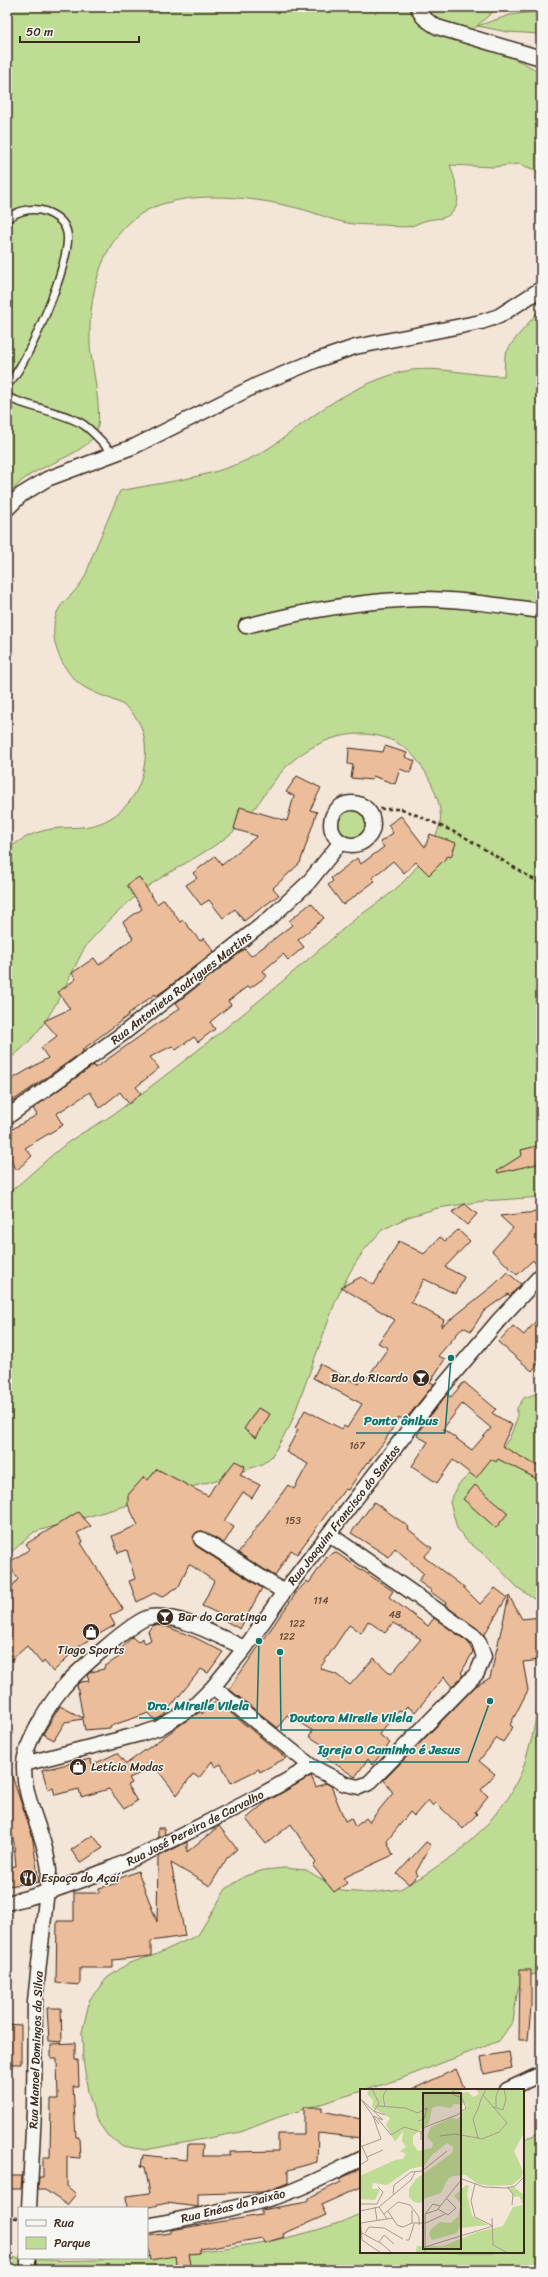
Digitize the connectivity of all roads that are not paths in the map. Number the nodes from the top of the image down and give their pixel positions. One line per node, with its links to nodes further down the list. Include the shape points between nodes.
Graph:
1 (418, 7): 2 (street, via 420,14 438,27)
2 (541, 58)
3 (7, 219): 5 (lane, via 15,212 28,210 42,211 55,216 63,223 68,247 63,268 24,362)
4 (541, 290): 7 (street, via 499,316 481,322 355,347 317,360 257,385 135,446)
5 (7, 385)
6 (7, 397): 7 (lane, via 84,426 100,438)
7 (112, 454): 8 (street, via 47,479 21,495)
8 (7, 509)
9 (541, 611): 10 (street, via 423,599 342,607)
10 (246, 626)
11 (341, 842): 11 (street, via 332,831 331,820 334,814 342,806 349,804 357,804 366,809 373,823 368,837 356,845); 12 (street, Rua Antonieta Rodrigues Martins, via 308,883 269,919 125,1032)
12 (7, 1117)
13 (541, 1275): 14 (street, Rua Joaquim Francisco do Santos, via 434,1397)
14 (329, 1534): 16 (street, Rua Joaquim Francisco do Santos); 20 (street, via 474,1636 484,1657 477,1672 369,1783 359,1787 345,1784)
15 (201, 1539): 16 (street)
16 (284, 1592): 17 (street, Rua Joaquim Francisco do Santos)
17 (245, 1648): 18 (street, Rua Joaquim Francisco do Santos); 19 (street, via 165,1617 151,1617 141,1621 64,1687 34,1735)
18 (213, 1687): 19 (street, via 194,1706 159,1728); 20 (street)
19 (24, 1764): 21 (street, via 24,1783 47,1855)
20 (311, 1766): 21 (street, Rua José Pereira de Carvalho, via 269,1791 151,1852 114,1869)
21 (48, 1893): 22 (street, Rua José Pereira de Carvalho); 26 (street, Rua Manoel Domingos da Silva, via 35,2001)
22 (7, 1903)
23 (541, 2074): 24 (street)
24 (509, 2089)
25 (360, 2159): 27 (street, Rua Enéas da Paixão, via 274,2197)
26 (30, 2207)
27 (148, 2226)
28 (28, 2259): 29 (street)
29 (28, 2270)

